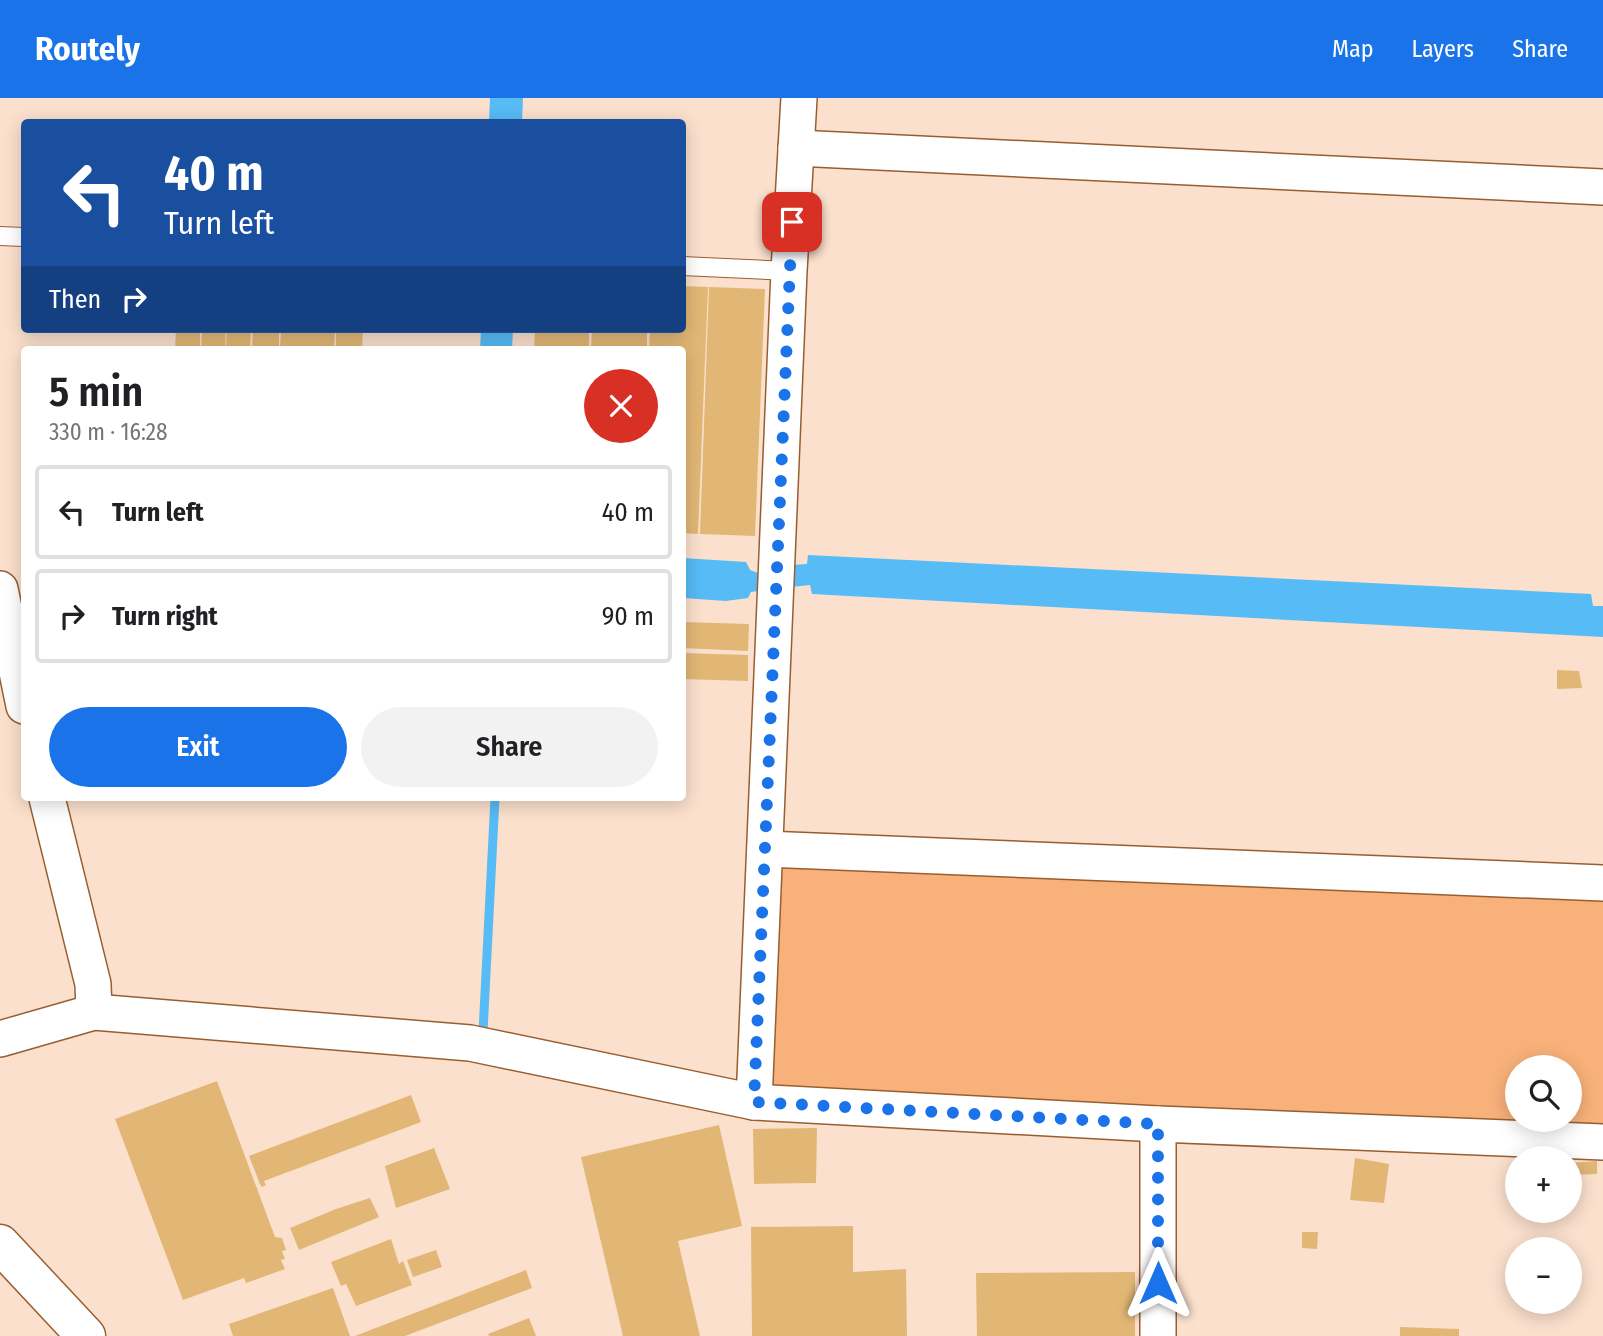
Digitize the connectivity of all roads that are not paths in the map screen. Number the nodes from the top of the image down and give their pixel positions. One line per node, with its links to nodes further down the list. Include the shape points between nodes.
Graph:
1 (799, 98): 2 (street)
2 (796, 148): 3 (street); 7 (street)
3 (1603, 187)
4 (0, 236): 5 (lane)
5 (21, 237)
6 (686, 266): 7 (lane)
7 (789, 271): 11 (street)
8 (0, 589): 9 (street)
9 (21, 691)
10 (48, 801): 13 (street, via 93,984)
11 (765, 849): 12 (street); 15 (street)
12 (1603, 883)
13 (94, 1012): 14 (street); 15 (street, via 470,1043)
14 (0, 1039)
15 (754, 1102): 16 (street)
16 (1158, 1124): 17 (street); 20 (street)
17 (1603, 1142)
18 (0, 1244): 19 (main road)
19 (86, 1336)
20 (1158, 1336)

